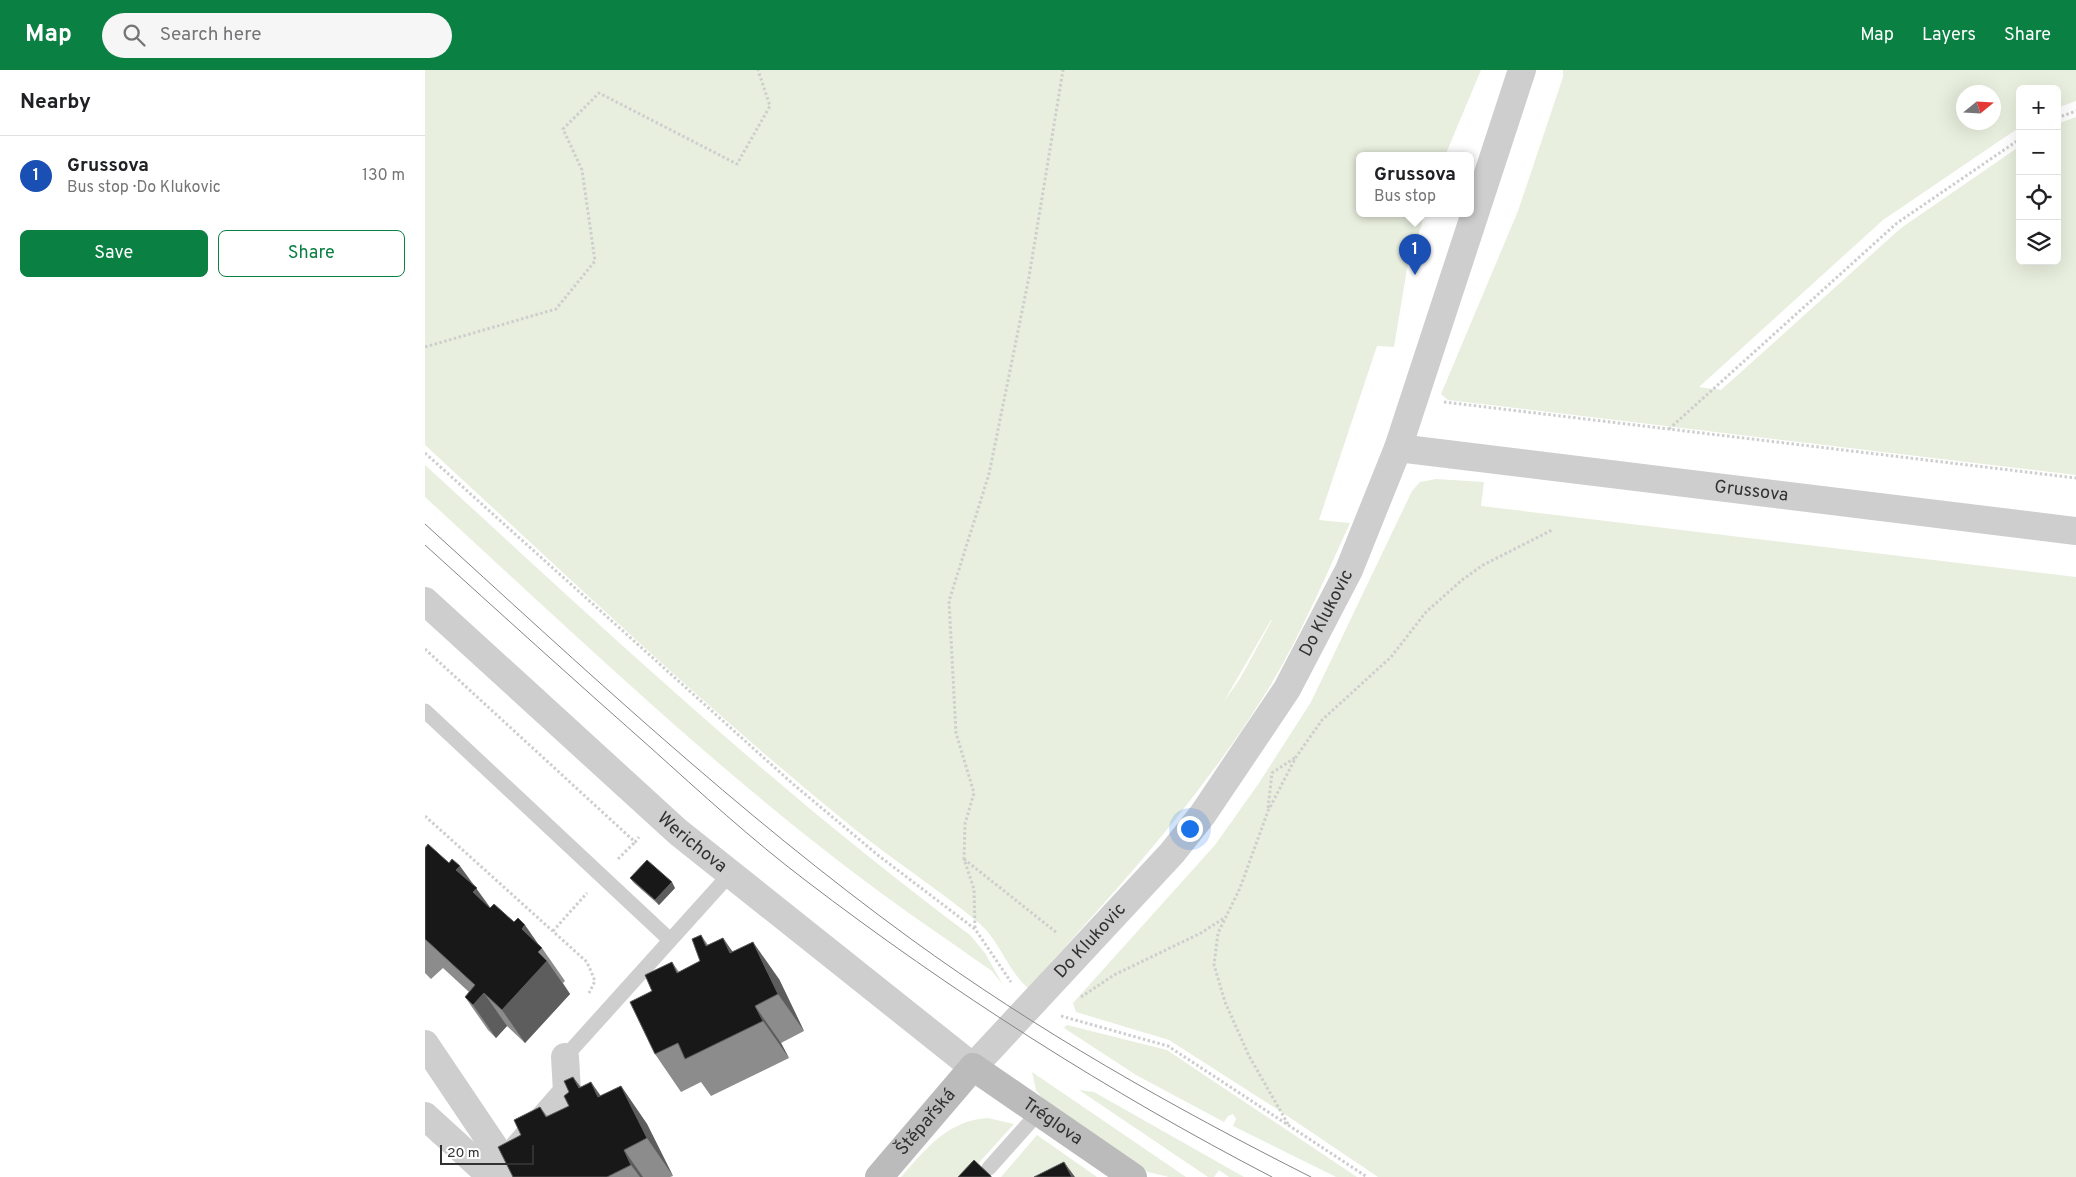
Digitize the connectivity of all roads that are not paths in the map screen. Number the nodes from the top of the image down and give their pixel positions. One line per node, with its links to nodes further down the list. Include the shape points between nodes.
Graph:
1 (1521, 70): 2 (street, Do Klukovic)
2 (1474, 215)
3 (1473, 217): 4 (street, Do Klukovic)
4 (1399, 448): 5 (street, Grussova); 12 (street, Do Klukovic, via 1349,570 1287,689 1203,814 1172,853)
5 (2076, 531)
6 (425, 601): 8 (street, Werichova, via 678,832)
7 (425, 711): 9 (lane)
8 (730, 874): 9 (lane); 12 (street, Werichova)
9 (669, 939): 11 (lane)
10 (425, 1044): 16 (street)
11 (565, 1057): 16 (street, via 567,1092)
12 (973, 1066): 13 (street, Tréglova); 17 (street, Štěpařská)
13 (1039, 1112): 15 (lane); 18 (street, Tréglova)
14 (425, 1116): 16 (street)
15 (989, 1168)
16 (496, 1174)
17 (879, 1177)
18 (1133, 1177)

